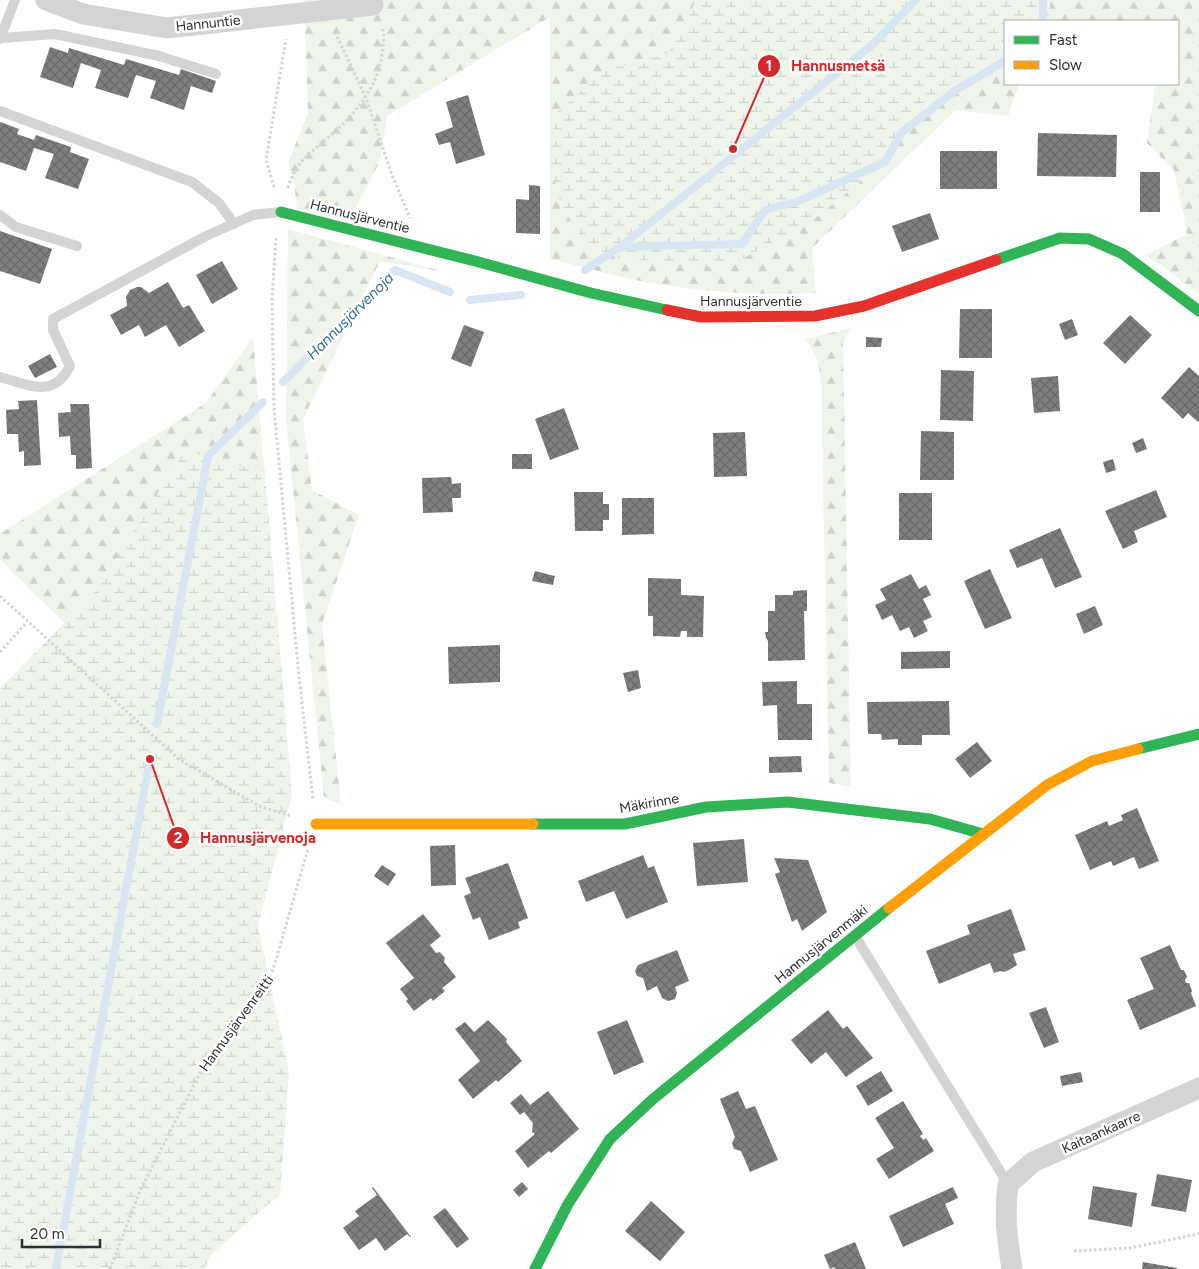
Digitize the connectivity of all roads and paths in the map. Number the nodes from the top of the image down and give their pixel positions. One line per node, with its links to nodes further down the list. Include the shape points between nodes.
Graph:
1 (15, 0): 6 (lane)
2 (46, 0): 5 (street, Hannuntie, via 83,14 167,28)
3 (373, 5): 4 (street, Hannuntie); 8 (path, via 384,32 381,63)
4 (325, 11): 5 (street, Hannuntie); 8 (path)
5 (290, 15): 10 (path, via 266,160)
6 (1, 38): 7 (lane, via 55,34 159,56)
7 (216, 74)
8 (366, 98): 10 (path, via 335,132 301,160 290,180); 14 (path, via 392,175)
9 (0, 111): 12 (lane, via 192,182 219,203)
10 (281, 212): 12 (lane, via 253,215); 14 (street, Hannusjärventie); 21 (path, via 274,247 272,298 274,408)
11 (0, 215): 13 (lane, via 16,226)
12 (234, 224): 16 (lane, via 53,319 53,330 70,366 65,377 51,387 34,387)
13 (77, 246)
14 (424, 248): 15 (street, Hannusjärventie, via 653,308 701,317 750,318 815,316 864,306 1060,238 1074,238 1089,240 1123,254)
15 (1199, 312)
16 (0, 378)
17 (0, 596): 18 (path)
18 (27, 622): 19 (path); 21 (path, via 180,760 262,807)
19 (0, 652)
20 (1199, 734): 22 (street, Hannusjärvenmäki, via 1092,761 1047,785)
21 (316, 824): 22 (street, Mäkirinne, via 625,824 706,807 788,802 930,819); 28 (path, Hannusjärvenreitti, via 273,970 206,1059 140,1191)
22 (983, 834): 23 (street, Hannusjärvenmäki)
23 (854, 935): 25 (lane); 29 (street, Hannusjärvenmäki, via 653,1099 610,1139 568,1204)
24 (1199, 1088): 25 (street, Kaitaankaarre, via 1034,1162)
25 (1008, 1184): 30 (street, via 1005,1207)
26 (1199, 1234): 27 (path, via 1130,1248)
27 (1074, 1251)
28 (110, 1269)
29 (535, 1269)
30 (1012, 1269)

